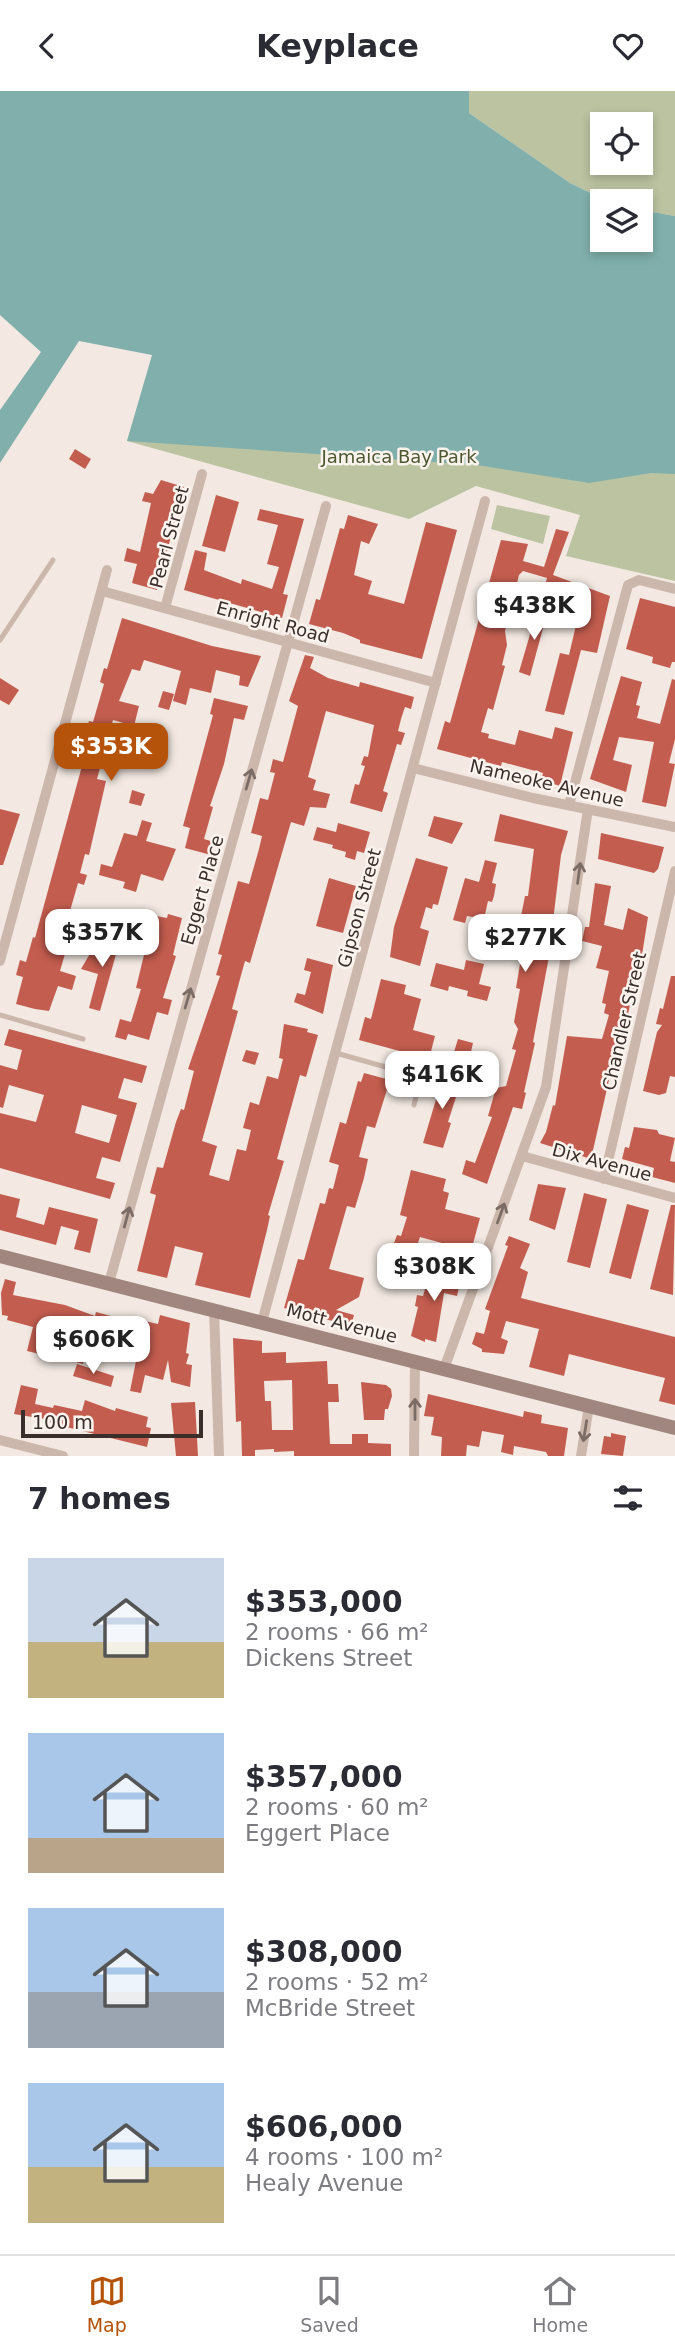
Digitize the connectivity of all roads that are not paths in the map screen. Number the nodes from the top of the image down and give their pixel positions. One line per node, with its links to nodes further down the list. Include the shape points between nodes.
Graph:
1 (202, 474): 8 (street, Pearl Street)
2 (485, 501): 11 (street, Gipson Street)
3 (326, 506): 10 (street, Eggert Place)
4 (53, 560): 9 (lane)
5 (107, 570): 7 (street)
6 (675, 589): 13 (street, via 632,581 628,585)
7 (102, 591): 8 (street, Enright Road); 17 (street)
8 (166, 608): 10 (street, Enright Road)
9 (0, 640)
10 (288, 642): 11 (street, Enright Road); 26 (street, Eggert Place, one-way to 10)
11 (436, 683): 12 (street, Gipson Street)
12 (413, 768): 13 (street, Nameoke Avenue); 20 (street, Gipson Street)
13 (569, 805): 14 (street, Nameoke Avenue)
14 (588, 809): 15 (street, Nameoke Avenue); 22 (street, one-way to 14, via 550,1073)
15 (675, 827)
16 (675, 871): 23 (street, Chandler Street)
17 (0, 961)
18 (0, 1015): 19 (lane)
19 (83, 1039)
20 (336, 1053): 21 (lane, via 421,1077); 28 (street, Gipson Street)
21 (414, 1105)
22 (522, 1156): 23 (street, Dix Avenue); 30 (street, one-way to 22)
23 (604, 1179): 24 (street, Dix Avenue)
24 (675, 1198)
25 (0, 1256): 26 (street, Mott Avenue)
26 (108, 1283): 27 (street, Mott Avenue)
27 (214, 1310): 28 (street, Mott Avenue); 35 (street)
28 (262, 1322): 29 (street, Mott Avenue)
29 (415, 1362): 30 (street, Mott Avenue); 36 (street, one-way to 29)
30 (444, 1369): 31 (street, Mott Avenue)
31 (589, 1406): 32 (street, Mott Avenue); 37 (street, one-way to 37)
32 (675, 1428)
33 (0, 1440): 34 (street)
34 (64, 1456)
35 (219, 1456)
36 (414, 1456)
37 (581, 1456)

